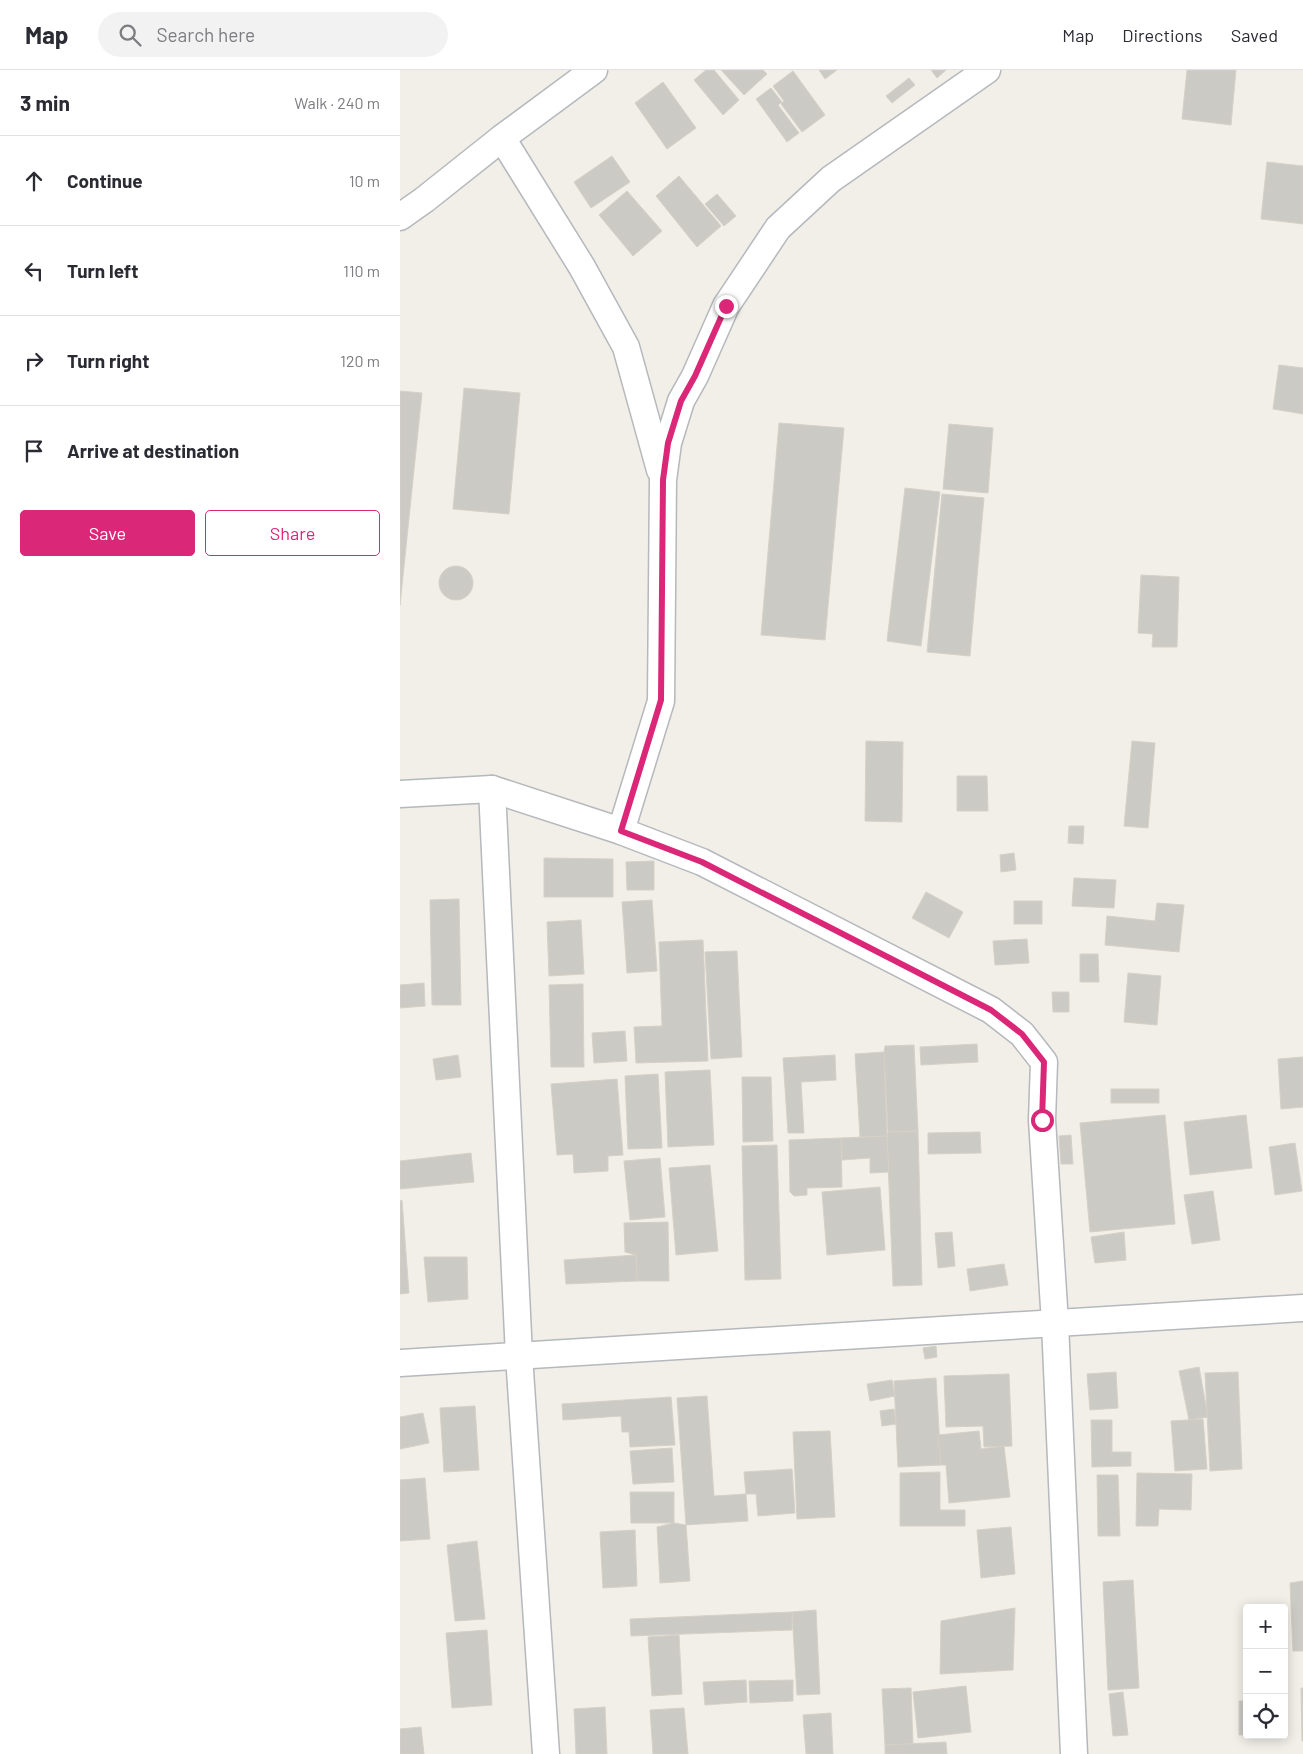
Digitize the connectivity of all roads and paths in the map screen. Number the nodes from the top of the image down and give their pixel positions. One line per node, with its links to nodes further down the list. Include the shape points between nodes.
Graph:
1 (594, 70): 3 (street)
2 (986, 70): 5 (street, via 831,180 778,228 726,306 681,401 668,443)
3 (502, 138): 4 (street); 5 (street, via 582,267 626,348)
4 (400, 217)
5 (663, 480): 8 (street, via 661,700)
6 (492, 789): 7 (street); 8 (street); 11 (street)
7 (400, 794)
8 (621, 831): 10 (street, via 702,862 991,1010 1022,1034 1044,1062 1042,1120)
9 (1303, 1308): 10 (street)
10 (1055, 1323): 11 (street); 14 (street)
11 (519, 1356): 12 (street); 13 (street)
12 (400, 1363)
13 (546, 1754)
14 (1074, 1754)

